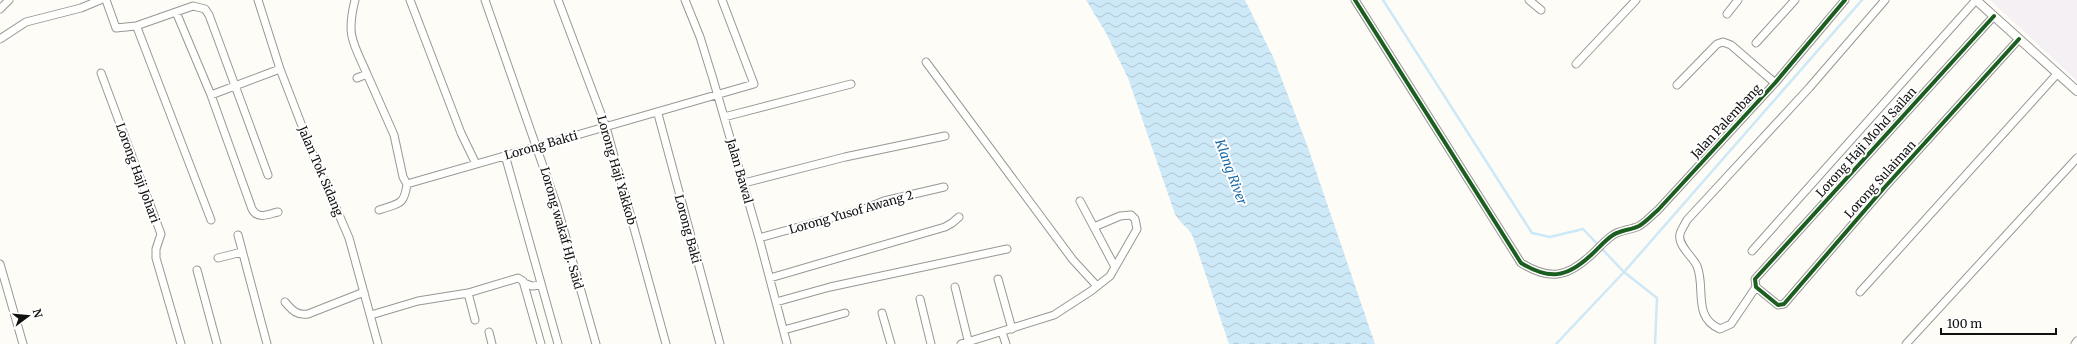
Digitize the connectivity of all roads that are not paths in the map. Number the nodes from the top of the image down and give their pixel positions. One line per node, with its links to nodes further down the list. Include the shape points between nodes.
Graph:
1 (9, 0): 19 (street)
2 (100, 0): 25 (street, via 81,8 26,22)
3 (106, 0): 24 (street, via 116,28)
4 (258, 0): 30 (street, Jalan Tok Sidang)
5 (355, 0): 32 (street, via 350,25 351,37)
6 (410, 0): 49 (street, via 461,133)
7 (486, 0): 46 (street, Lorong wakaf HJ. Said)
8 (558, 0): 44 (street, Lorong Haji Yakkob)
9 (685, 0): 41 (street, Jalan Bawal, via 700,38)
10 (722, 0): 41 (street, Lorong Bakti, via 754,84)
11 (1356, 0): 35 (street, Jalan Palembang, via 1521,262 1536,272 1547,275 1570,271 1617,232 1639,226 1658,210)
12 (1529, 0): 20 (street)
13 (1636, 0): 29 (street)
14 (1738, 0): 22 (street)
15 (1795, 0): 27 (street)
16 (1845, 0): 35 (street, Jalan Palembang)
17 (1884, 0): 72 (street, Lorong Haji Mohd Sailan, via 1809,88 1687,220 1680,234 1680,241 1699,270 1703,310 1711,325 1720,329 1731,324)
18 (1976, 0): 23 (street); 63 (street)
19 (0, 9)
20 (1541, 10)
21 (176, 12): 24 (street); 37 (street, via 193,6 204,9 209,15); 40 (street)
22 (1726, 14)
23 (1994, 16): 26 (street); 72 (street, Lorong Haji Mohd Sailan)
24 (136, 26): 58 (street)
25 (0, 39)
26 (2019, 39): 33 (street); 72 (street, Lorong Sulaiman, via 1884,188 1784,304 1778,305)
27 (1756, 43)
28 (926, 62): 74 (street, via 1073,260)
29 (1576, 64)
30 (280, 69): 37 (street); 76 (street, Jalan Tok Sidang, via 349,238)
31 (101, 73): 93 (street, Lorong Haji Johari, via 161,234 156,258)
32 (367, 74): 34 (street); 51 (street, via 394,135 403,177)
33 (2057, 74): 39 (street); 77 (street)
34 (357, 78)
35 (1775, 82): 38 (street, via 1731,45 1723,42 1717,44)
36 (851, 84): 43 (street)
37 (235, 85): 40 (street); 50 (street)
38 (1677, 85)
39 (2077, 91)
40 (211, 95): 56 (street, via 254,212 261,216)
41 (717, 96): 42 (street, Lorong Bakti); 43 (street, Jalan Bawal)
42 (658, 114): 44 (street, Lorong Bakti); 102 (street, Lorong Baki)
43 (724, 117): 52 (street, Jalan Bawal)
44 (606, 127): 46 (street, Lorong Bakti); 101 (street, Lorong Haji Yakkob)
45 (946, 136): 52 (street, via 845,157)
46 (538, 146): 47 (street, Lorong Bakti); 100 (street, Lorong wakaf HJ. Said)
47 (505, 155): 49 (street, Lorong Bakti); 73 (street)
48 (2077, 158): 107 (street)
49 (476, 164): 51 (street, Lorong Bakti)
50 (268, 175)
51 (407, 184): 55 (street, via 405,197 401,203)
52 (744, 184): 61 (street, Jalan Bawal)
53 (944, 187): 61 (street, Lorong Yusof Awang 2, via 884,201 864,210)
54 (1080, 201): 59 (street)
55 (379, 210)
56 (278, 212)
57 (959, 217): 69 (street, via 944,227)
58 (211, 220)
59 (1094, 227): 67 (street); 67 (street, via 1127,214 1135,219 1136,229)
60 (238, 235): 64 (street)
61 (759, 238): 69 (street, Jalan Bawal)
62 (1008, 249): 81 (street, via 830,287)
63 (1752, 251)
64 (242, 252): 65 (street); 95 (street)
65 (218, 258)
66 (0, 264): 92 (street)
67 (1115, 267): 74 (street, via 1110,276)
68 (197, 270): 94 (street)
69 (770, 278): 81 (street, Jalan Bawal)
70 (998, 279): 86 (street)
71 (524, 283): 73 (street, via 532,286); 78 (street, via 518,278); 98 (street)
72 (1755, 284)
73 (541, 285): 99 (street)
74 (1097, 286): 86 (street, via 1054,315)
75 (955, 287): 91 (street)
76 (364, 292): 80 (street, via 308,314 300,315); 84 (street, Jalan Tok Sidang)
77 (1860, 292)
78 (468, 293): 84 (street, via 418,302); 85 (street)
79 (920, 299): 105 (street)
80 (285, 302)
81 (776, 302): 87 (street, Jalan Bawal)
82 (845, 313): 87 (street)
83 (882, 313): 104 (street)
84 (371, 315): 96 (street, Jalan Tok Sidang)
85 (475, 320)
86 (1012, 329): 89 (street)
87 (784, 330): 103 (street, Jalan Bawal)
88 (489, 332): 97 (street)
89 (1002, 332): 91 (street); 106 (street)
90 (2077, 341): 108 (street)
91 (966, 343)
92 (23, 344)
93 (181, 344)
94 (217, 344)
95 (267, 344)
96 (378, 344)
97 (492, 344)
98 (541, 344)
99 (558, 344)
100 (596, 344)
101 (666, 344)
102 (720, 344)
103 (787, 344)
104 (891, 344)
105 (931, 344)
106 (1006, 344)
107 (1906, 344)
108 (2075, 344)

